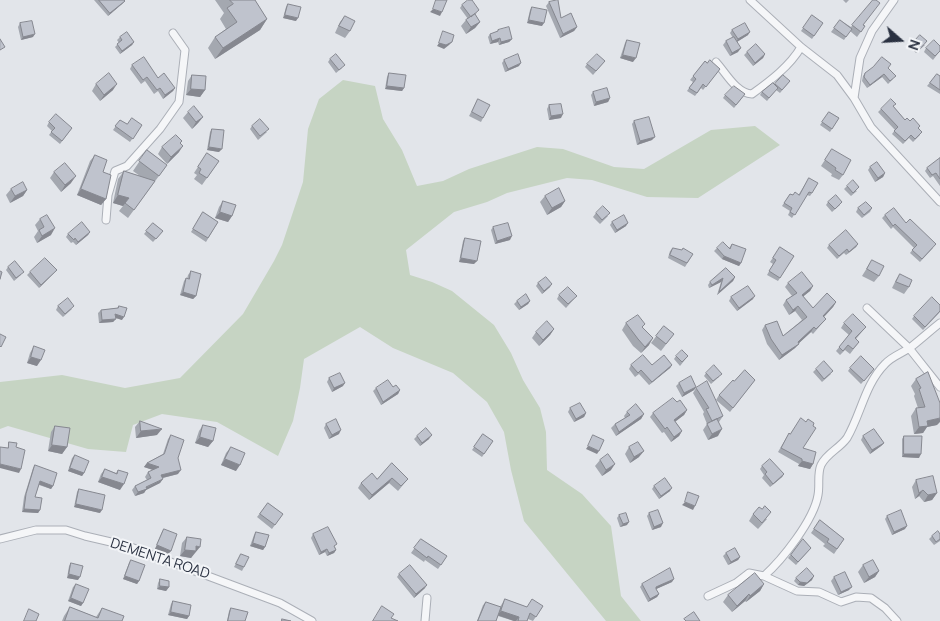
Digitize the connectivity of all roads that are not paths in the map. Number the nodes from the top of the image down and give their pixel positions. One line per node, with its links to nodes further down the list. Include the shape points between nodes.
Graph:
1 (750, 0): 4 (street)
2 (894, 0): 6 (street, via 872,31 860,58)
3 (172, 32): 8 (street, via 185,50 178,102 160,130 127,166 114,171)
4 (801, 47): 5 (street, via 796,57 752,94 746,94 738,87); 6 (street, via 837,75)
5 (716, 62)
6 (854, 98): 7 (street, via 871,127)
7 (940, 202)
8 (106, 220)
9 (867, 308): 11 (street)
10 (940, 322): 11 (street)
11 (909, 348): 12 (street); 14 (street, via 886,363 872,382 846,438 826,456 820,468 818,496 812,513 795,543)
12 (940, 387)
13 (0, 539): 17 (street, DEMENTA ROAD, via 36,530 66,530 128,546 280,602)
14 (764, 576): 15 (street, via 749,573); 19 (street, via 797,591 819,592 841,602 856,597 871,598)
15 (708, 596)
16 (427, 598): 18 (street)
17 (312, 621)
18 (424, 621)
19 (898, 621)

